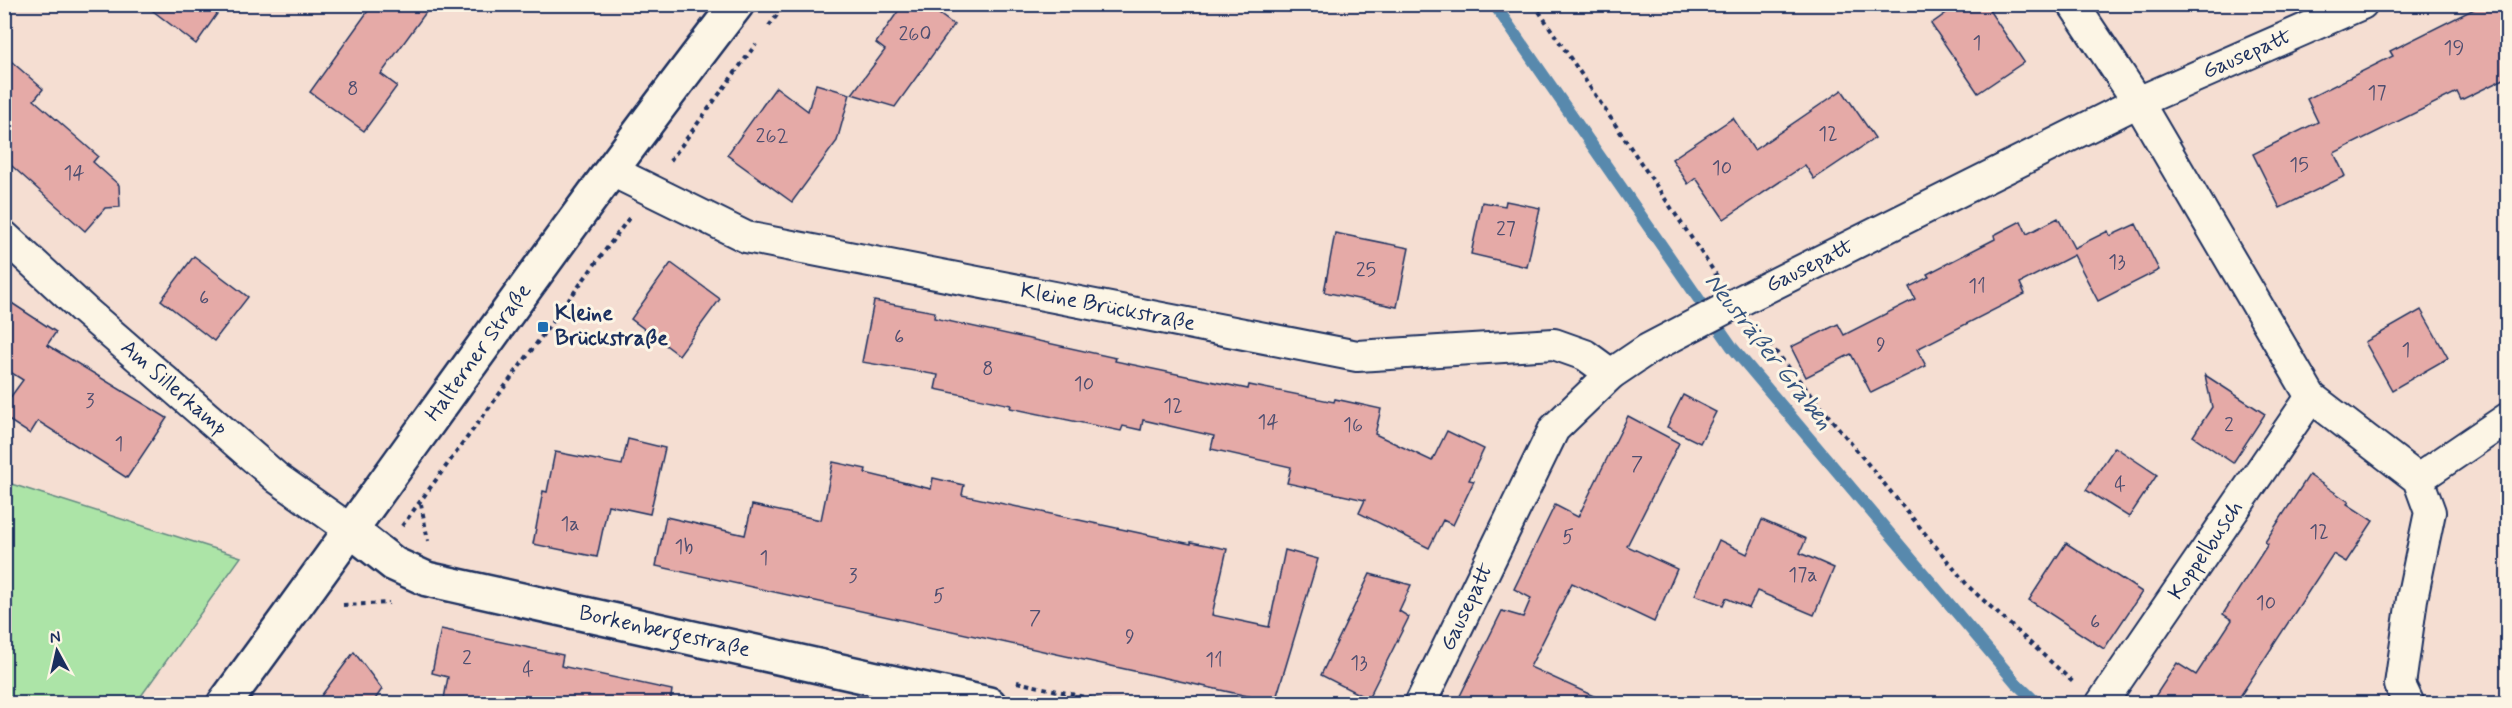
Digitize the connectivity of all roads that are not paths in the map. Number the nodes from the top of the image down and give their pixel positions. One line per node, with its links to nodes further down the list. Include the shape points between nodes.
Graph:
1 (737, 4): 5 (main road, Halterner Straße)
2 (2073, 4): 4 (street)
3 (2362, 4): 4 (street, Gausepatt)
4 (2138, 102): 7 (street, Gausepatt, via 1732,305 1648,349); 8 (street)
5 (612, 171): 7 (street, Kleine Brückstraße, via 746,237 1357,356 1554,344 1585,355); 11 (main road, Halterner Straße)
6 (4, 236): 11 (street, Am Sillerkamp, via 277,478)
7 (1611, 374): 15 (street, Gausepatt, via 1554,429)
8 (2311, 397): 10 (street); 12 (street, Koppelbusch)
9 (2508, 418): 10 (street)
10 (2418, 478): 16 (street, via 2430,512 2400,685)
11 (352, 531): 13 (main road, Halterner Straße); 14 (main road, Borkenbergestraße, via 394,564 427,579)
12 (2090, 696)
13 (224, 704)
14 (989, 704)
15 (1420, 704)
16 (2409, 704)

